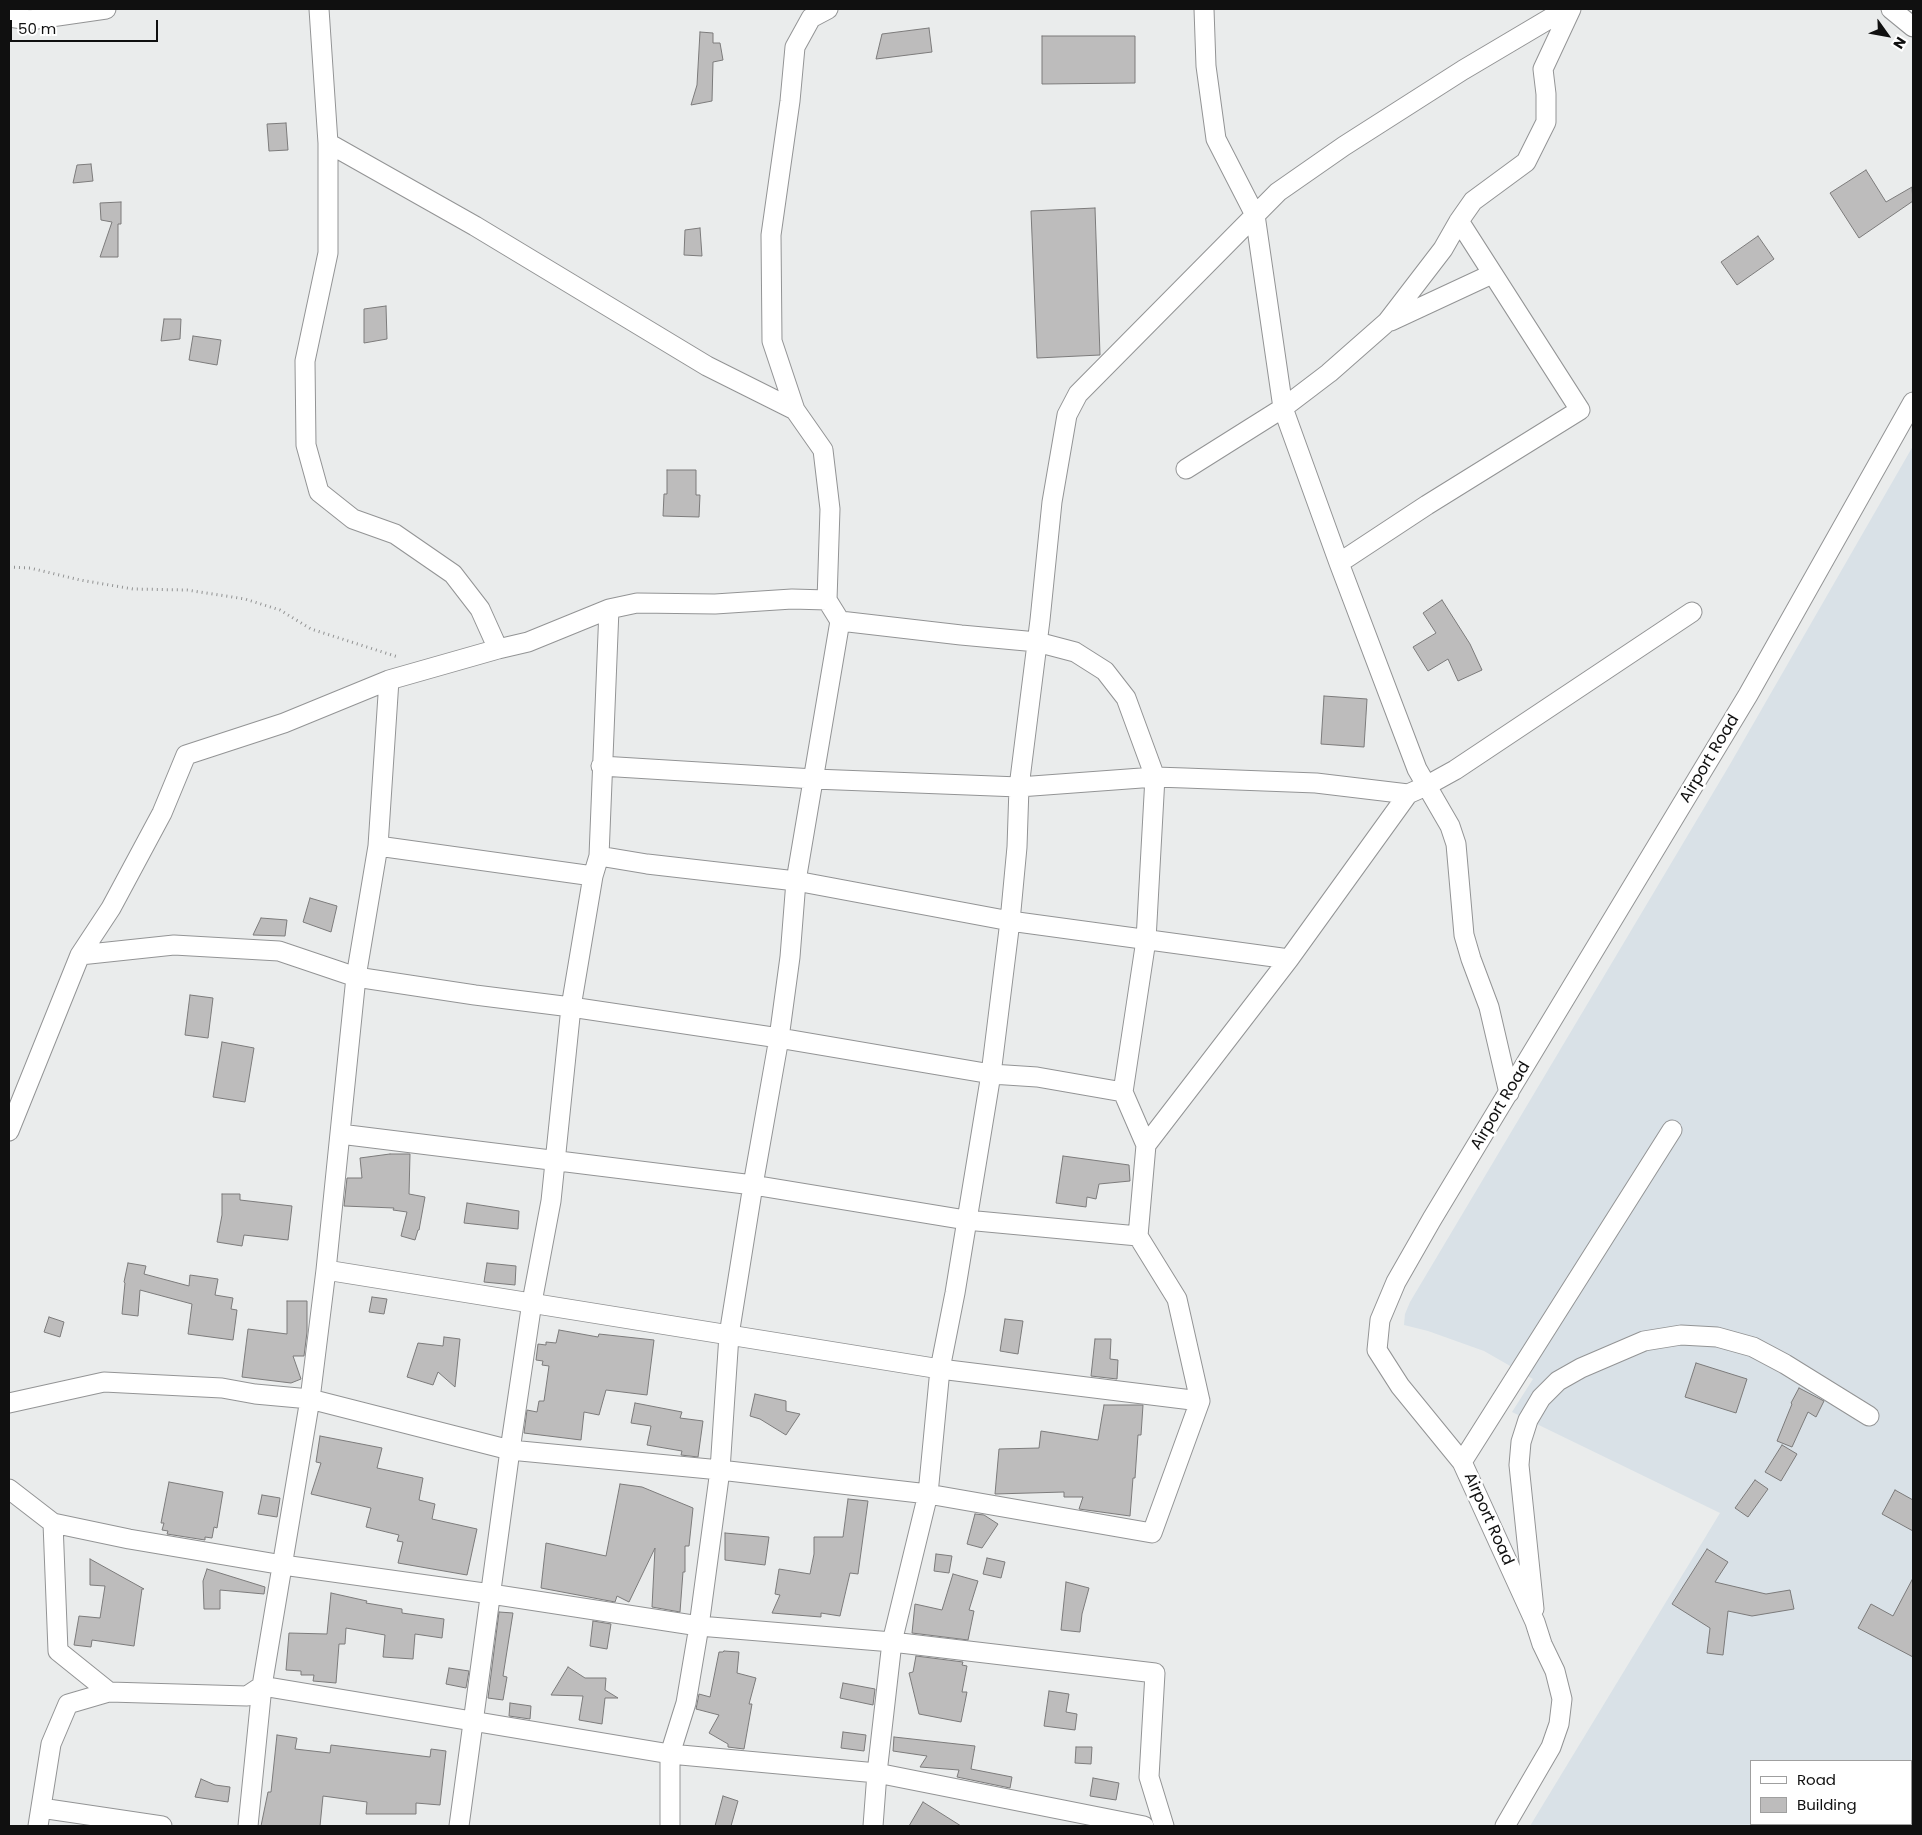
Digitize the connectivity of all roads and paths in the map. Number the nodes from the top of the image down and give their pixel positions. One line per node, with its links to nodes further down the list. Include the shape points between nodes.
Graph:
1 (106, 9): 8 (street, via 30,20)
2 (319, 9): 10 (street)
3 (828, 9): 17 (street, via 811,18 796,47 771,235 772,341)
4 (1204, 9): 11 (street, via 1206,66 1216,139)
5 (1566, 9): 11 (street, via 1344,146 1278,192)
6 (1571, 9): 12 (street, via 1542,69 1546,122 1526,162 1473,201)
7 (1891, 9): 9 (street)
8 (9, 17)
9 (1913, 27)
10 (328, 143): 17 (street, via 476,226 699,361); 26 (street, via 328,253 305,361 306,446 319,492 353,519 395,534 453,574 480,609)
11 (1255, 215): 16 (street); 25 (street, via 1078,394 1070,408 1052,502)
12 (1458, 221): 13 (street); 14 (street, via 1443,249)
13 (1492, 274): 14 (street); 19 (street, via 1580,410)
14 (1387, 322): 16 (street)
15 (1913, 402): 48 (street, Airport Road, via 1748,695)
16 (1284, 408): 18 (street); 19 (street)
17 (795, 410): 21 (street, via 823,450 830,509)
18 (1186, 469)
19 (1338, 563): 33 (street)
20 (9, 567): 27 (path, via 30,568 133,589 187,590 245,599 280,610 311,630)
21 (827, 600): 22 (street, via 637,603); 24 (street)
22 (609, 609): 26 (street, via 528,642); 29 (street)
23 (1692, 612): 33 (street, via 1463,765)
24 (840, 621): 25 (street); 31 (street)
25 (1037, 642): 30 (street, via 1074,652 1105,671 1126,698); 32 (street)
26 (498, 649): 27 (street)
27 (432, 668): 28 (street)
28 (389, 680): 35 (street); 41 (street, via 284,723 186,755 157,822 111,908)
29 (601, 766): 31 (street); 36 (street)
30 (1155, 777): 32 (street); 34 (street, via 1316,783); 40 (street)
31 (814, 779): 32 (street); 38 (street)
32 (1019, 786): 39 (street)
33 (1426, 786): 34 (street); 48 (street, via 1450,826 1456,844 1464,935 1489,1007)
34 (1408, 794): 42 (street)
35 (378, 846): 37 (street); 43 (street)
36 (599, 856): 37 (street); 38 (street)
37 (593, 876): 44 (street)
38 (796, 881): 39 (street); 45 (street)
39 (1010, 921): 40 (street); 46 (street)
40 (1146, 940): 42 (street); 47 (street)
41 (80, 955): 43 (street, via 174,945 279,951); 50 (street)
42 (1288, 959): 52 (street)
43 (356, 977): 44 (street); 51 (street)
44 (571, 1007): 45 (street); 53 (street)
45 (780, 1038): 46 (street); 54 (street)
46 (991, 1074): 47 (street, via 1037,1077); 55 (street)
47 (1123, 1092): 52 (street)
48 (1509, 1093): 66 (street, Airport Road, via 1396,1282 1380,1320 1377,1350 1405,1393)
49 (1672, 1130): 66 (street)
50 (9, 1131)
51 (340, 1134): 53 (street); 57 (street)
52 (1146, 1145): 56 (street)
53 (554, 1161): 54 (street); 58 (street, via 551,1201)
54 (753, 1185): 55 (street); 59 (street)
55 (966, 1220): 56 (street); 60 (street)
56 (1138, 1236): 62 (street, via 1176,1299)
57 (326, 1270): 58 (street); 61 (street)
58 (532, 1302): 59 (street); 65 (street)
59 (729, 1335): 60 (street); 67 (street)
60 (940, 1368): 62 (street); 69 (street)
61 (310, 1399): 63 (street, via 222,1388 104,1382); 65 (street); 71 (street)
62 (1200, 1401): 69 (street, via 1152,1533)
63 (9, 1403)
64 (1869, 1416): 73 (street, via 1753,1347 1717,1337 1681,1335 1644,1341 1558,1381 1541,1398 1528,1420 1521,1442 1519,1466)
65 (510, 1450): 67 (street); 72 (street)
66 (1462, 1462): 73 (street, Airport Road)
67 (720, 1470): 69 (street); 74 (street)
68 (9, 1489): 70 (street)
69 (928, 1494): 75 (street)
70 (52, 1523): 71 (street); 77 (street, via 58,1651)
71 (283, 1565): 72 (street); 76 (street)
72 (491, 1594): 74 (street); 78 (street)
73 (1535, 1622): 90 (street, Airport Road, via 1555,1671 1562,1699 1559,1724 1551,1747)
74 (699, 1626): 75 (street); 79 (street, via 686,1703)
75 (892, 1642): 80 (street); 89 (street, via 1155,1673 1149,1777)
76 (262, 1686): 77 (street, via 247,1696); 78 (street); 84 (street)
77 (109, 1692): 81 (street, via 68,1704 51,1744)
78 (473, 1721): 79 (street); 85 (street)
79 (670, 1754): 80 (street); 86 (street)
80 (877, 1773): 87 (street); 88 (street)
81 (41, 1808): 82 (street); 83 (street)
82 (38, 1826)
83 (162, 1826)
84 (248, 1826)
85 (459, 1826)
86 (670, 1826)
87 (873, 1826)
88 (1144, 1826)
89 (1164, 1826)
90 (1505, 1826)

